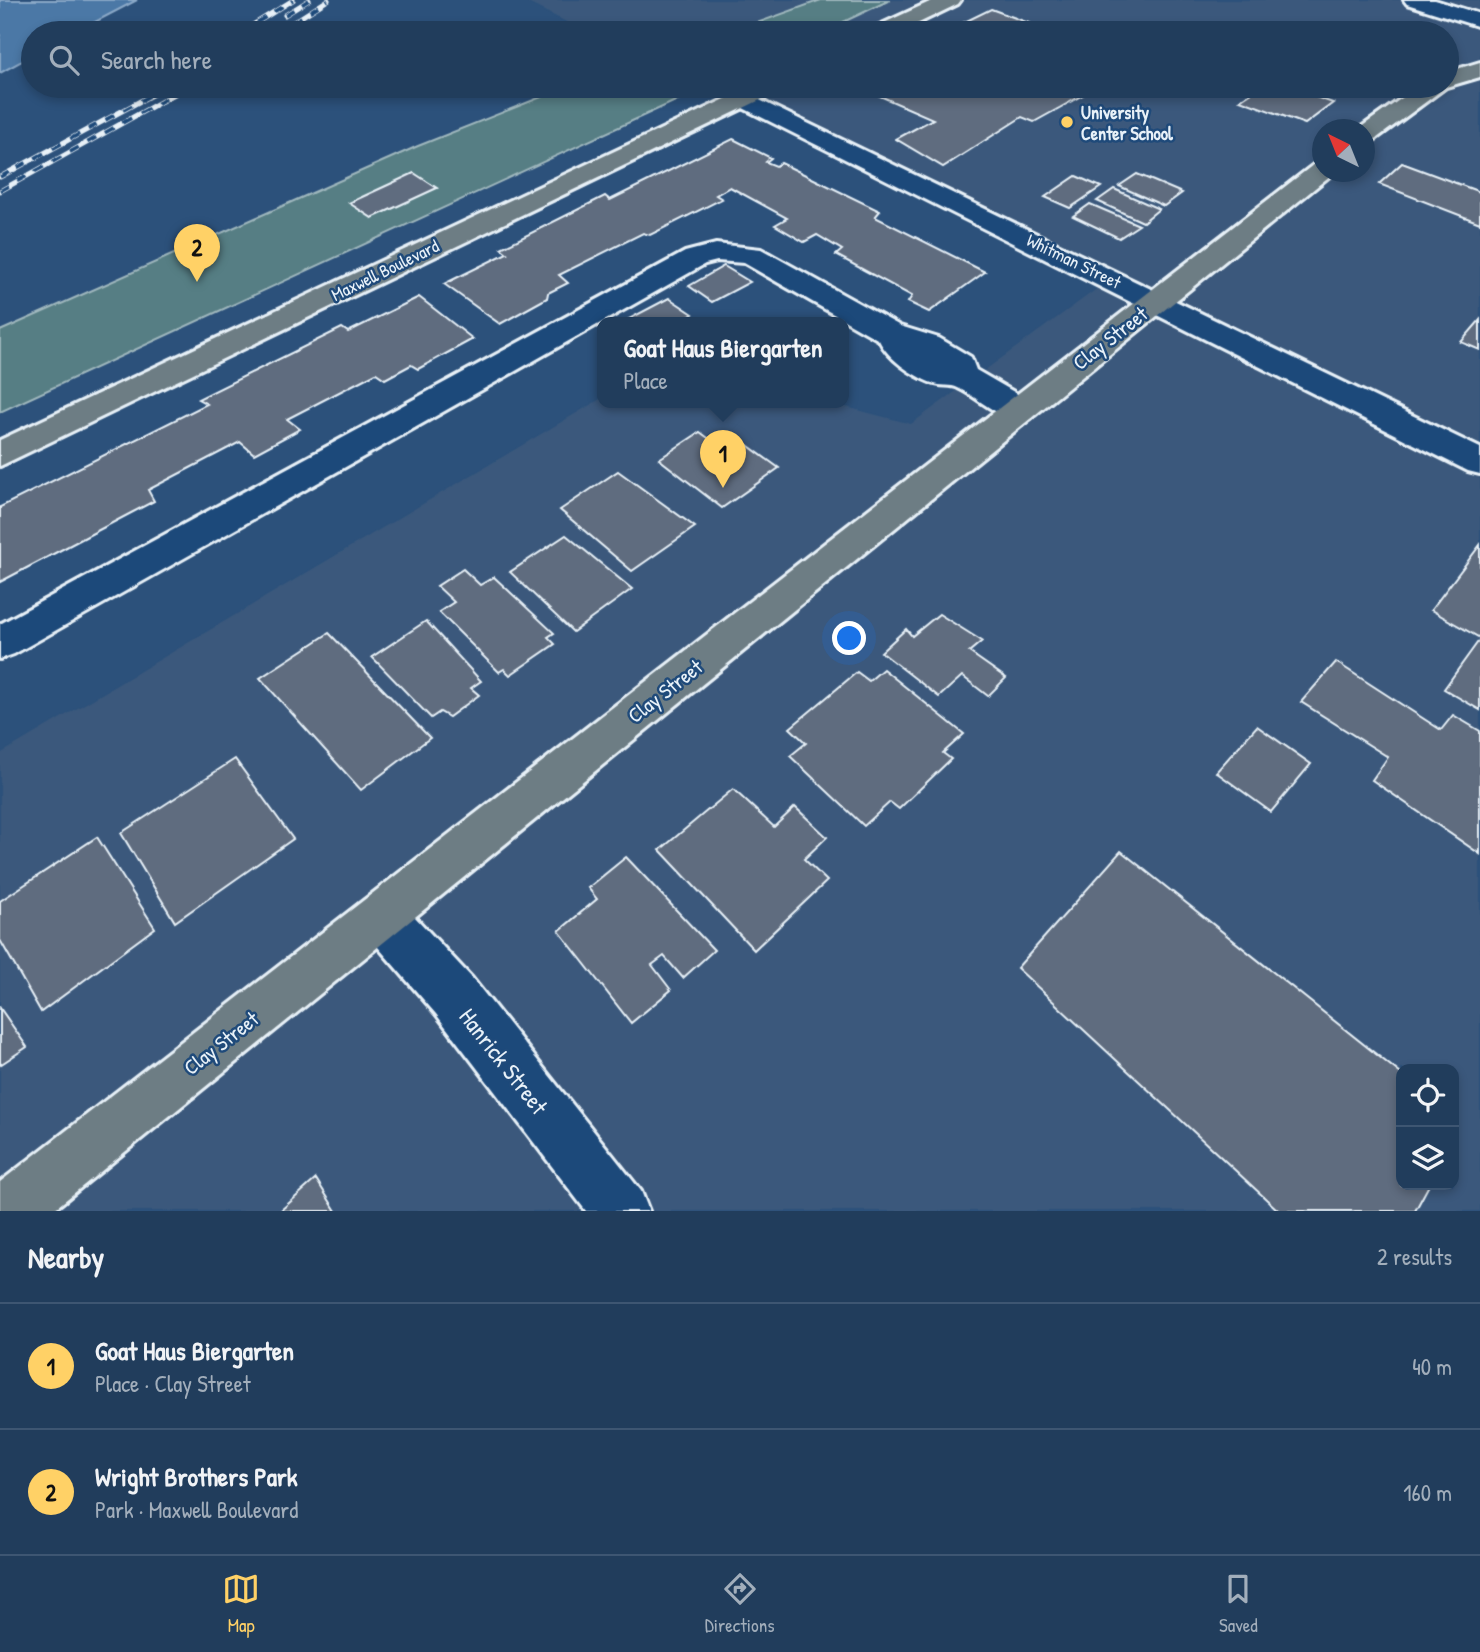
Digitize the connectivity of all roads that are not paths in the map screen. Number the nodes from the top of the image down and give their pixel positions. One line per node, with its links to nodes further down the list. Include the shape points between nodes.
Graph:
1 (951, 0): 4 (main road)
2 (1414, 0): 3 (street)
3 (1480, 20)
4 (906, 21)
5 (1480, 69): 6 (main road)
6 (1459, 76)
7 (1415, 98): 9 (main road)
8 (743, 99): 11 (street, Whitman Street); 13 (main road, Maxwell Boulevard)
9 (1375, 128)
10 (1312, 178): 11 (main road, Clay Street)
11 (1156, 301): 12 (main road, Clay Street); 14 (street, Whitman Street)
12 (1019, 410): 15 (street, via 961,375 960,364 915,337 892,334 751,255 716,252 695,258); 16 (main road, Clay Street)
13 (0, 454)
14 (1480, 462)
15 (0, 643)
16 (382, 916): 17 (main road, Clay Street); 18 (street, Hanrick Street, via 454,996)
17 (8, 1211)
18 (621, 1211)

